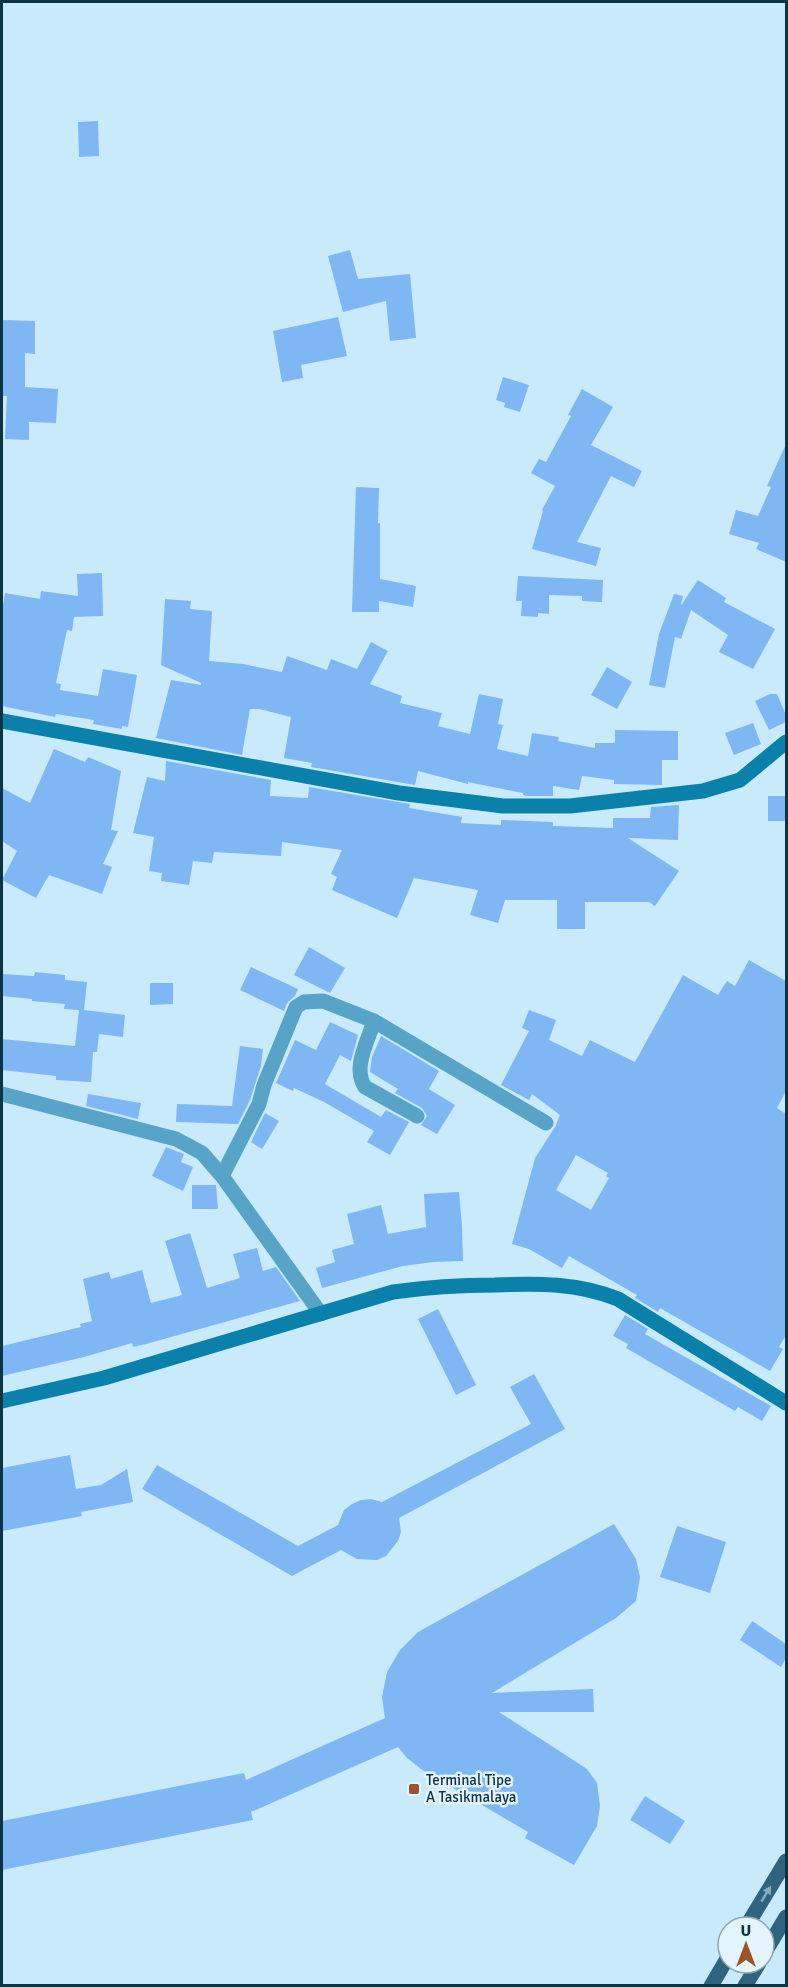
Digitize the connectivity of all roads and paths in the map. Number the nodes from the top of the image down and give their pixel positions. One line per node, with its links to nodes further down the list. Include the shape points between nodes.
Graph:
1 (2, 721): 2 (street, via 399,793 504,806 570,806 703,791 740,780)
2 (786, 742)
3 (374, 1021): 5 (street, via 360,1080 365,1088); 6 (street); 7 (street, via 323,1001 304,1002 296,1007 259,1104)
4 (2, 1094): 7 (street, via 176,1139 202,1153)
5 (417, 1116)
6 (546, 1123)
7 (222, 1176): 8 (street)
8 (321, 1314): 9 (street, via 104,1378); 10 (street, via 393,1292 443,1285 579,1287 618,1299)
9 (2, 1401)
10 (786, 1403)
11 (786, 1861): 12 (main road, one-way to 11)
12 (753, 1915)
13 (786, 1917): 14 (main road)
14 (776, 1934)

